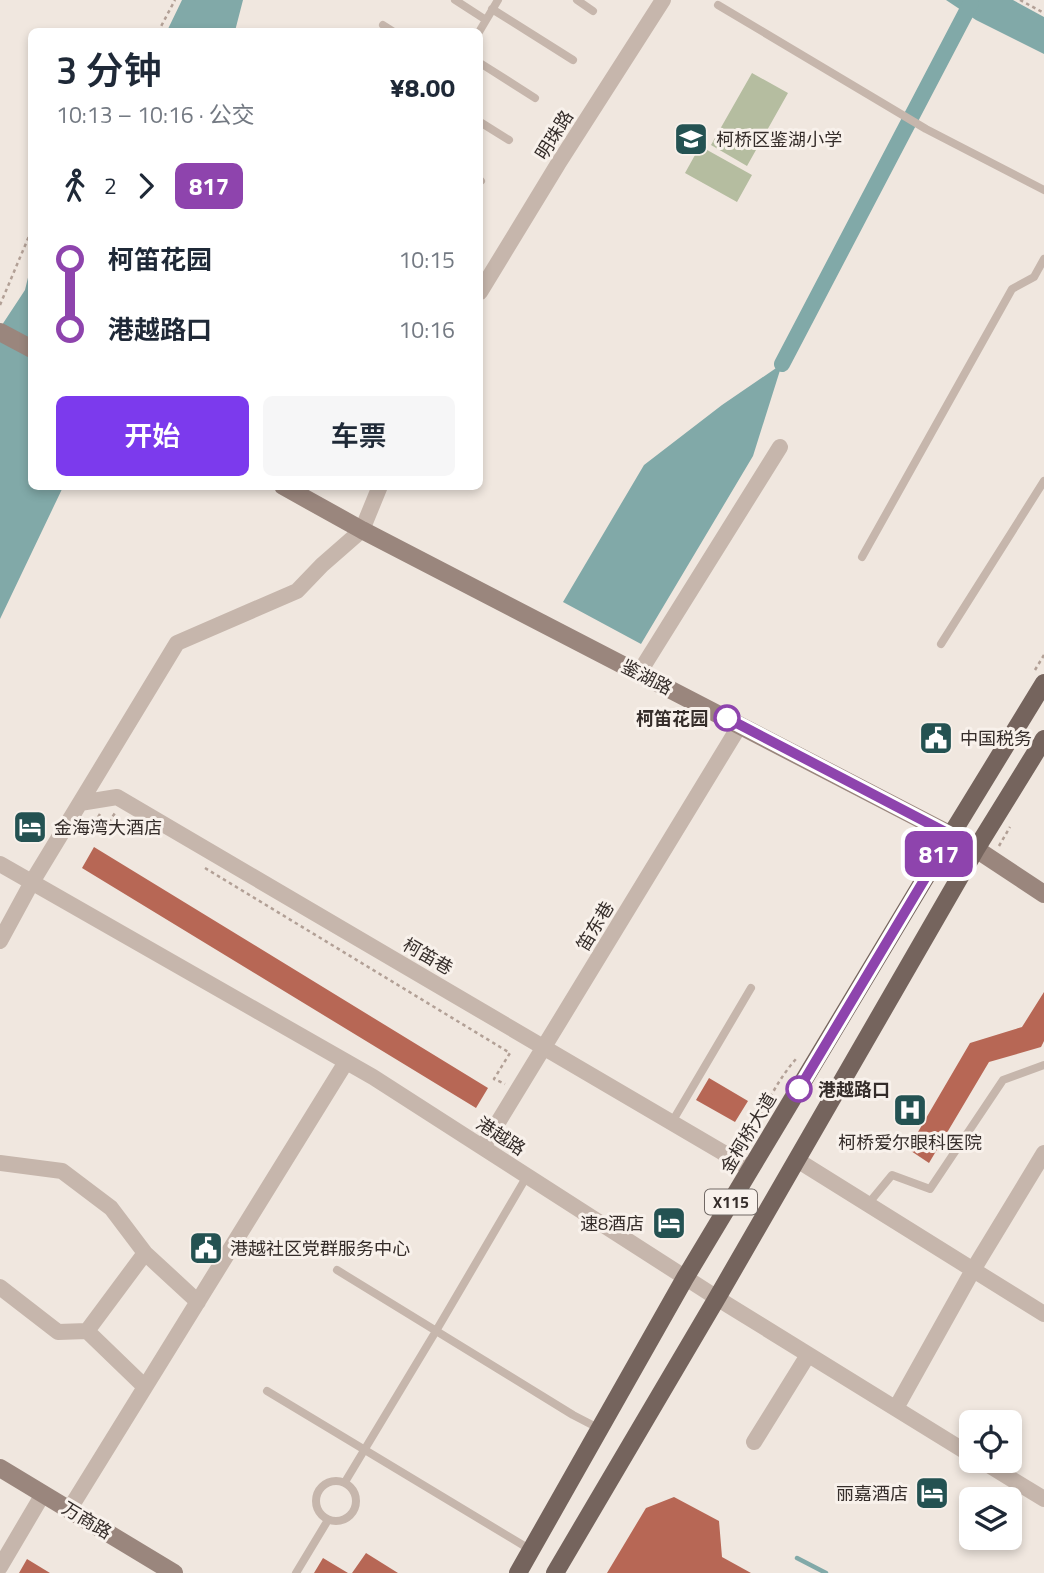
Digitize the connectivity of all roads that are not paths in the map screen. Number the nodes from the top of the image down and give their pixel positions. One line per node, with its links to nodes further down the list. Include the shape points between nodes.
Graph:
1 (455, 0): 8 (lane)
2 (498, 0): 6 (lane)
3 (577, 0): 7 (lane)
4 (663, 0): 19 (street, 明珠路)
5 (718, 5): 17 (lane, via 926,129)
6 (492, 9): 8 (lane); 12 (lane)
7 (593, 11)
8 (486, 20): 11 (lane)
9 (383, 25): 10 (lane)
10 (388, 28)
11 (481, 28)
12 (573, 60)
13 (483, 65): 14 (lane)
14 (535, 98)
15 (483, 124): 16 (lane)
16 (509, 141)
17 (1044, 191)
18 (1044, 259): 27 (lane, via 1034,277 1012,289)
19 (483, 287)
20 (0, 332): 21 (street)
21 (28, 347)
22 (780, 447): 29 (street)
23 (1044, 481): 28 (lane)
24 (290, 490): 26 (street, 鉴湖路)
25 (378, 490): 26 (street)
26 (362, 530): 29 (street, 鉴湖路); 33 (street, via 297,591 177,643)
27 (862, 557)
28 (941, 645)
29 (639, 673): 31 (street, 鉴湖路)
30 (1044, 683): 34 (main road, 金柯桥大道 / X115)
31 (740, 725): 34 (street, 鉴湖路); 41 (street, 笛东巷)
32 (1044, 739): 35 (main road, X115)
33 (80, 803): 37 (street); 41 (street, 柯笛巷, via 117,797)
34 (951, 835): 35 (street, 鉴湖路); 49 (main road, 金柯桥大道 / X115)
35 (976, 849): 38 (street, 鉴湖路); 47 (main road, X115)
36 (0, 864): 37 (street, 港越路)
37 (32, 882): 39 (street); 42 (street, 港越路)
38 (1044, 894)
39 (0, 941)
40 (751, 988): 44 (lane)
41 (544, 1046): 44 (street, 柯笛巷); 45 (street, 笛东巷)
42 (346, 1062): 45 (street, 港越路); 58 (street)
43 (1044, 1065): 51 (lane, via 1003,1080 930,1189 892,1175)
44 (672, 1122): 49 (street, 柯笛巷)
45 (483, 1147): 50 (street, 港越路)
46 (1044, 1153): 54 (street)
47 (797, 1160): 51 (street); 57 (main road, X115)
48 (0, 1163): 52 (street, via 62,1171 111,1208)
49 (751, 1169): 55 (main road, 金柯桥大道 / X115)
50 (527, 1175): 55 (street, 港越路); 61 (lane)
51 (868, 1204): 54 (street)
52 (145, 1253): 58 (street); 60 (street)
53 (337, 1270): 61 (lane)
54 (973, 1270): 59 (street); 65 (street)
55 (685, 1278): 57 (street, 港越路); 66 (main road, 金柯桥大道 / X115)
56 (0, 1287): 60 (street, via 58,1332)
57 (717, 1298): 62 (street, 港越路); 82 (main road, X115)
58 (198, 1302): 63 (street)
59 (1044, 1314)
60 (87, 1331): 63 (street)
61 (436, 1331): 66 (lane); 69 (lane)
62 (808, 1355): 65 (street, 港越路); 67 (street)
63 (145, 1387): 75 (street)
64 (267, 1391): 69 (lane)
65 (896, 1408): 68 (street, 港越路)
66 (600, 1429): 77 (main road, 金柯桥大道 / X115)
67 (754, 1442)
68 (959, 1447)
69 (364, 1450): 72 (lane); 77 (lane)
70 (0, 1468): 73 (street, 万商路)
71 (1002, 1473): 74 (street)
72 (345, 1482): 76 (lane, via 356,1493 356,1509 344,1520); 76 (lane, via 329,1481 317,1492 317,1509)
73 (43, 1494): 75 (street, 万商路); 78 (street)
74 (1044, 1499)
75 (69, 1510): 79 (street, 万商路)
76 (328, 1520): 80 (lane)
77 (531, 1550): 81 (main road, 金柯桥大道 / X115)
78 (0, 1567)
79 (174, 1573)
80 (296, 1573)
81 (518, 1573)
82 (555, 1573)

